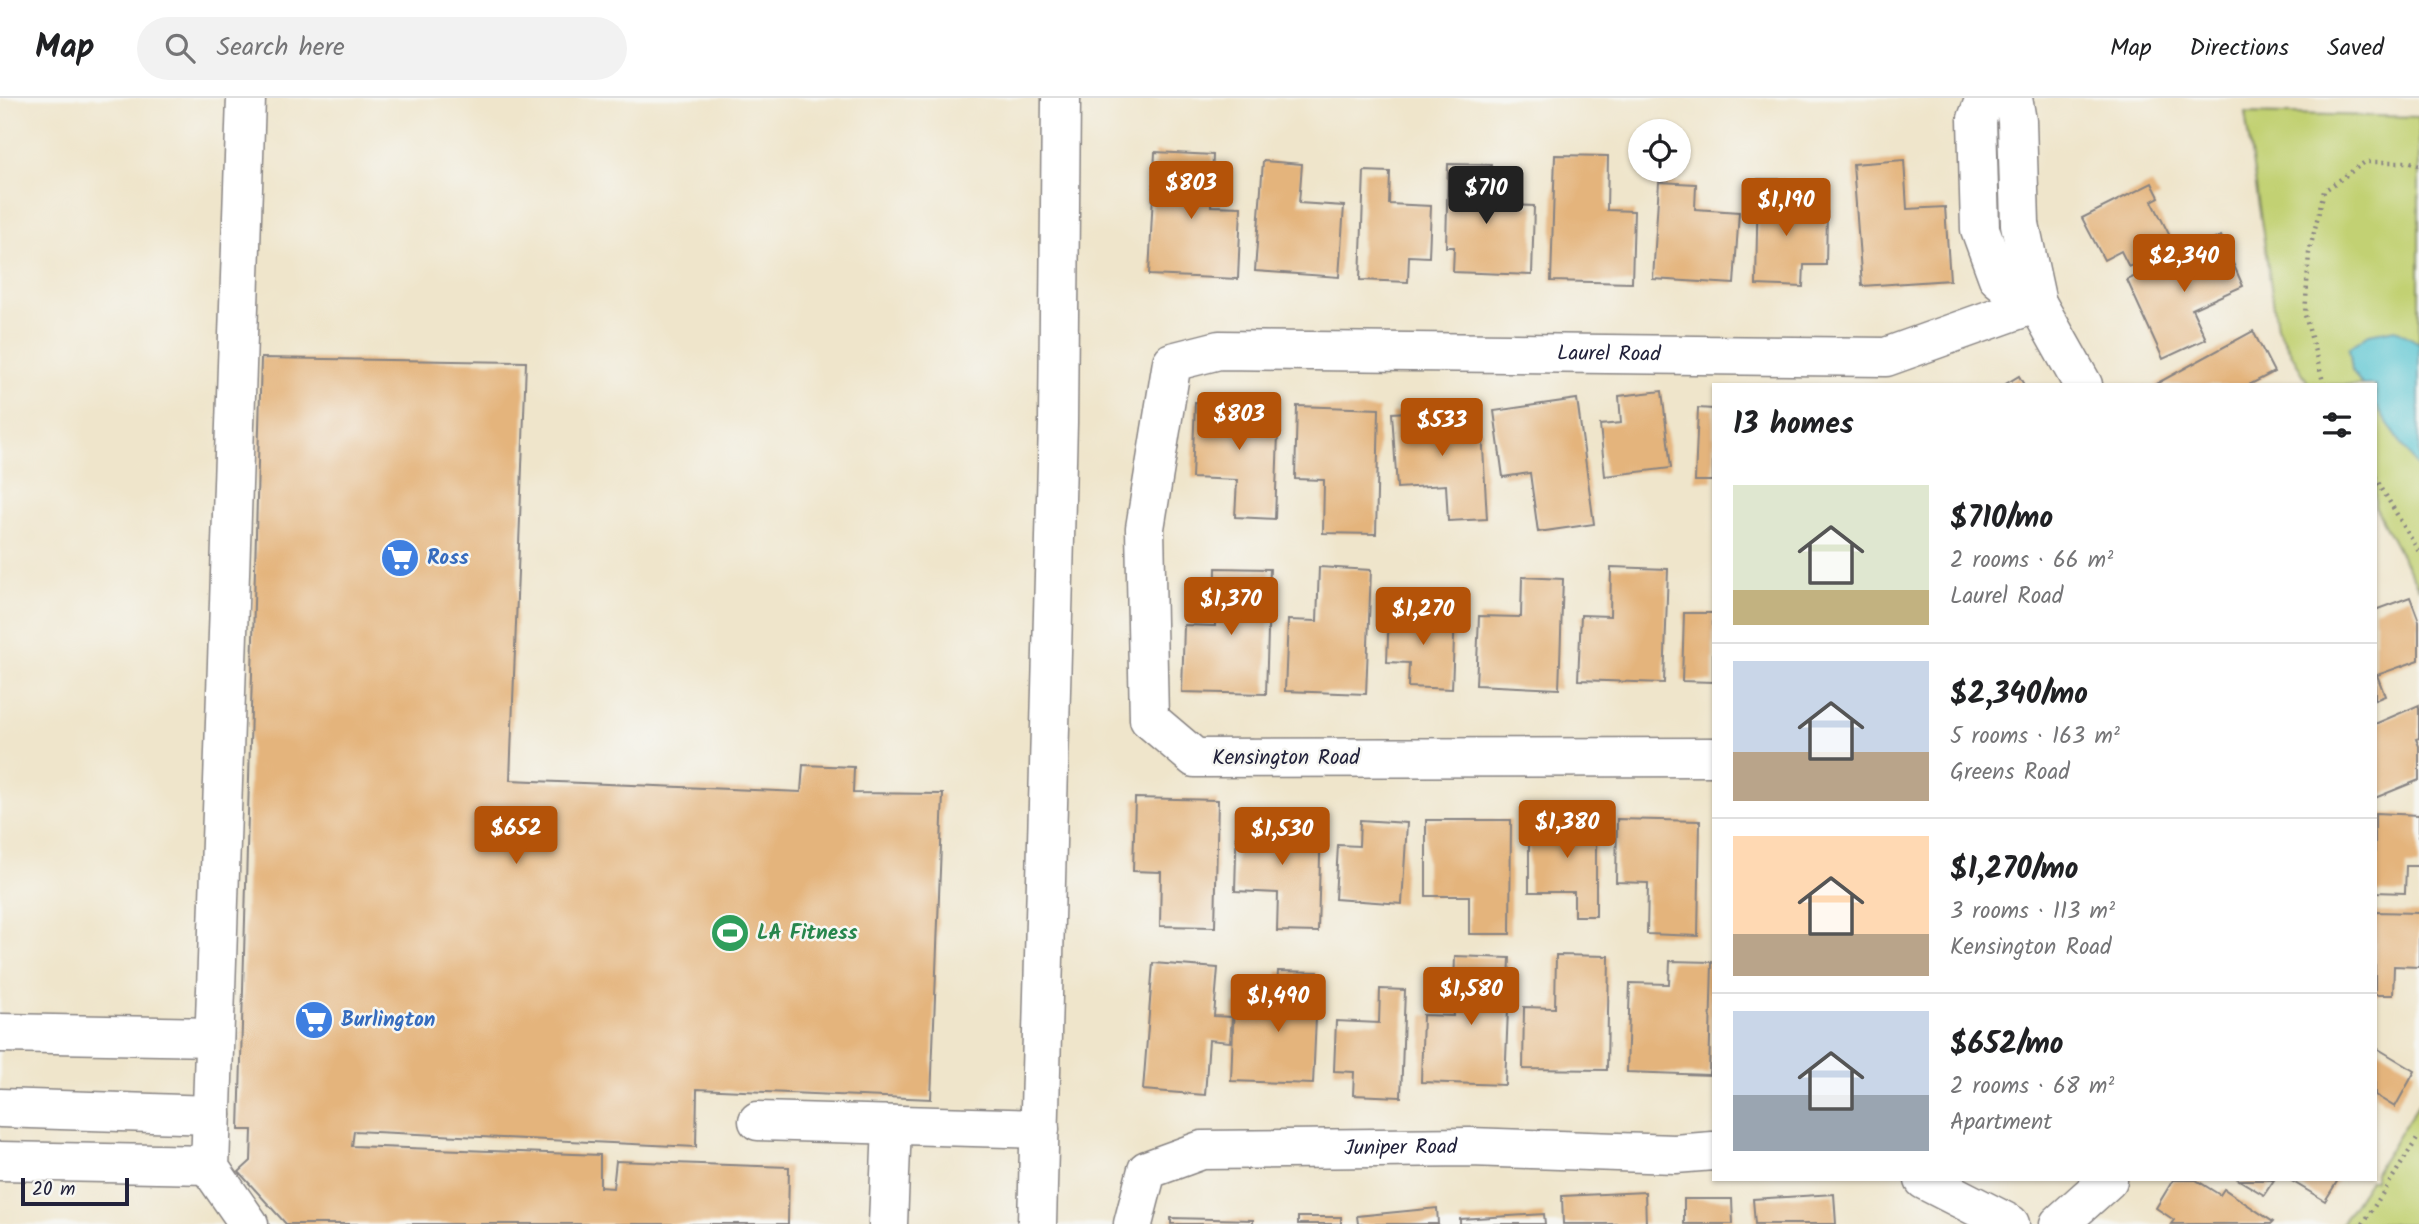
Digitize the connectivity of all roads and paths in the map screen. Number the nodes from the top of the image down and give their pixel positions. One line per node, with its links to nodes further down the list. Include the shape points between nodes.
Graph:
1 (246, 98): 16 (street)
2 (1061, 98): 21 (street, via 1058,423)
3 (1985, 98): 7 (street, via 1977,119)
4 (2013, 98): 6 (street)
5 (2419, 165): 11 (path, via 2365,162 2324,191 2309,253 2305,315)
6 (2020, 207): 7 (street); 8 (street)
7 (1980, 208): 8 (street, via 1980,229 1998,278)
8 (2037, 303): 9 (street, Laurel Road, via 1886,357 1219,350); 10 (street)
9 (1172, 362): 14 (street, Kensington Road, via 1145,528 1149,719 1195,758)
10 (2081, 383)
11 (2323, 383)
12 (2377, 480): 13 (path)
13 (2419, 552)
14 (1712, 757)
15 (0, 1033): 16 (street)
16 (214, 1037): 18 (street)
17 (0, 1108): 18 (street)
18 (212, 1115): 25 (street)
19 (758, 1121): 20 (street)
20 (892, 1125): 21 (street); 29 (street)
21 (1040, 1129): 30 (street)
22 (2419, 1136): 34 (path)
23 (1712, 1151): 31 (street, Juniper Road, via 1675,1154 1470,1147 1202,1150 1147,1170)
24 (0, 1161): 25 (street)
25 (210, 1165): 28 (street)
26 (1926, 1181): 32 (street)
27 (2107, 1181): 33 (street)
28 (249, 1224)
29 (888, 1224)
30 (1037, 1224)
31 (1133, 1224)
32 (2010, 1224)
33 (2059, 1224)
34 (2363, 1224)

